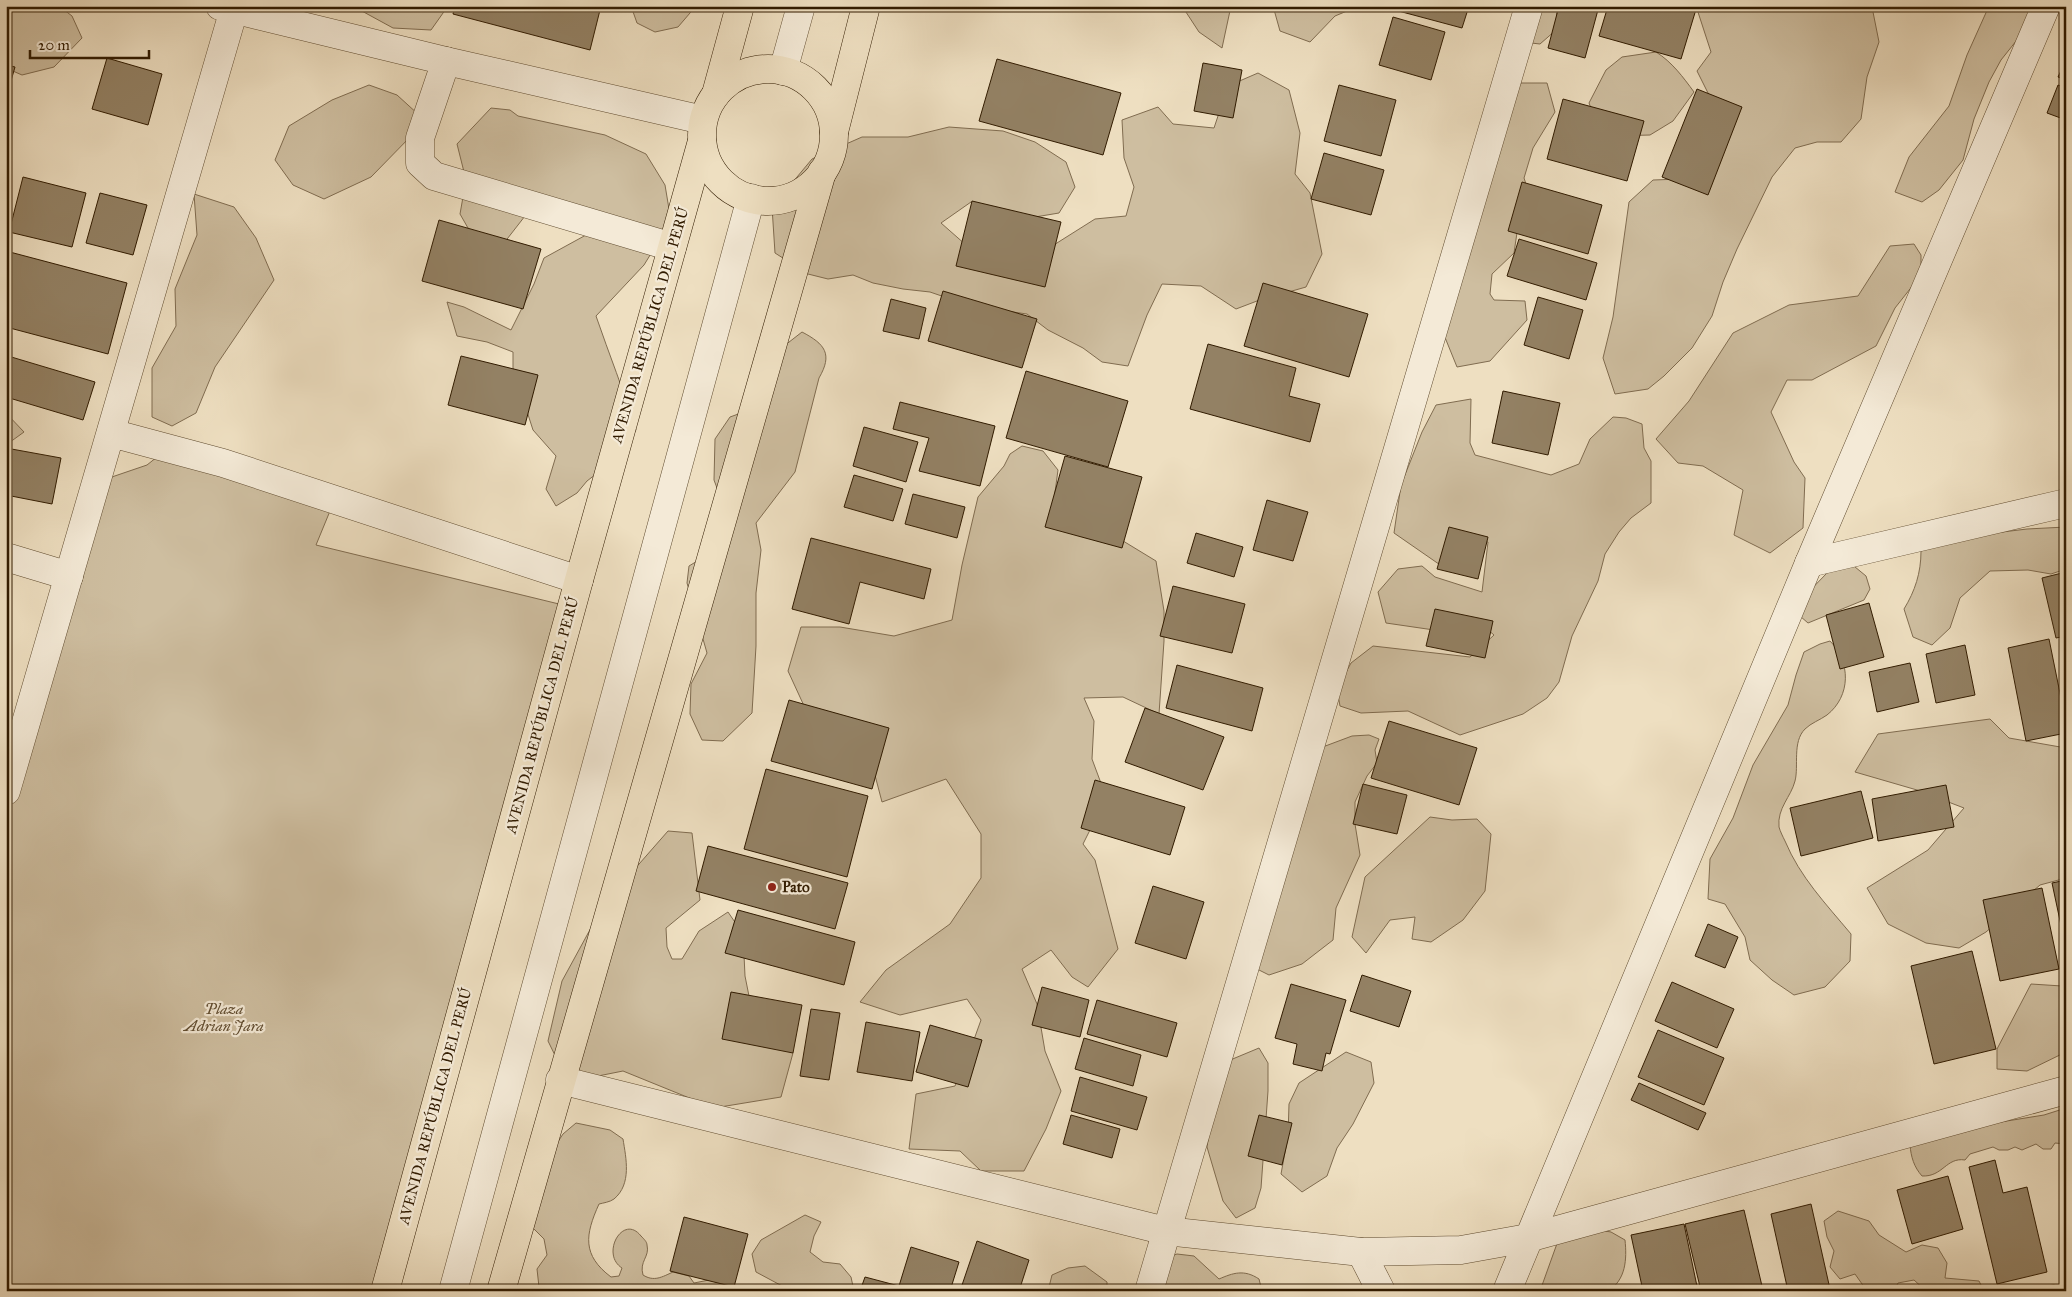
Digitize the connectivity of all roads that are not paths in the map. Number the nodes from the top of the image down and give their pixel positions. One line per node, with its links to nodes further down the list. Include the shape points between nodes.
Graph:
1 (740, 6): 9 (highway)
2 (801, 6): 8 (street)
3 (866, 6): 11 (highway)
4 (1529, 6): 24 (street)
5 (2046, 6): 18 (street)
6 (230, 8): 7 (street); 15 (street)
7 (446, 61): 10 (street); 14 (street, via 420,138 420,163 434,176)
8 (783, 71): 9 (highway, via 754,70 733,79); 11 (highway, via 799,76 816,90 829,109)
9 (716, 94): 10 (highway, via 708,106)
10 (703, 130): 13 (highway, via 706,160 717,177 732,191); 14 (highway, AVENIDA REPÚBLICA DEL PERÚ)
11 (834, 132): 12 (highway, via 831,153)
12 (822, 172): 13 (highway, via 809,187 791,197 771,201); 22 (highway)
13 (751, 198): 28 (street)
14 (672, 247): 20 (highway, AVENIDA REPÚBLICA DEL PERÚ)
15 (110, 433): 19 (street); 20 (street, via 223,463)
16 (2066, 503): 18 (street)
17 (6, 557): 19 (street)
18 (1809, 562): 25 (street)
19 (69, 576): 21 (street)
20 (579, 580): 27 (highway, AVENIDA REPÚBLICA DEL PERÚ)
21 (6, 791)
22 (560, 1080): 24 (street); 29 (highway)
23 (2066, 1090): 25 (street)
24 (1166, 1231): 26 (street); 30 (street)
25 (1528, 1238): 26 (street, via 1461,1250); 32 (street)
26 (1361, 1252): 31 (street)
27 (385, 1291)
28 (453, 1291)
29 (501, 1291)
30 (1149, 1291)
31 (1381, 1291)
32 (1507, 1291)

